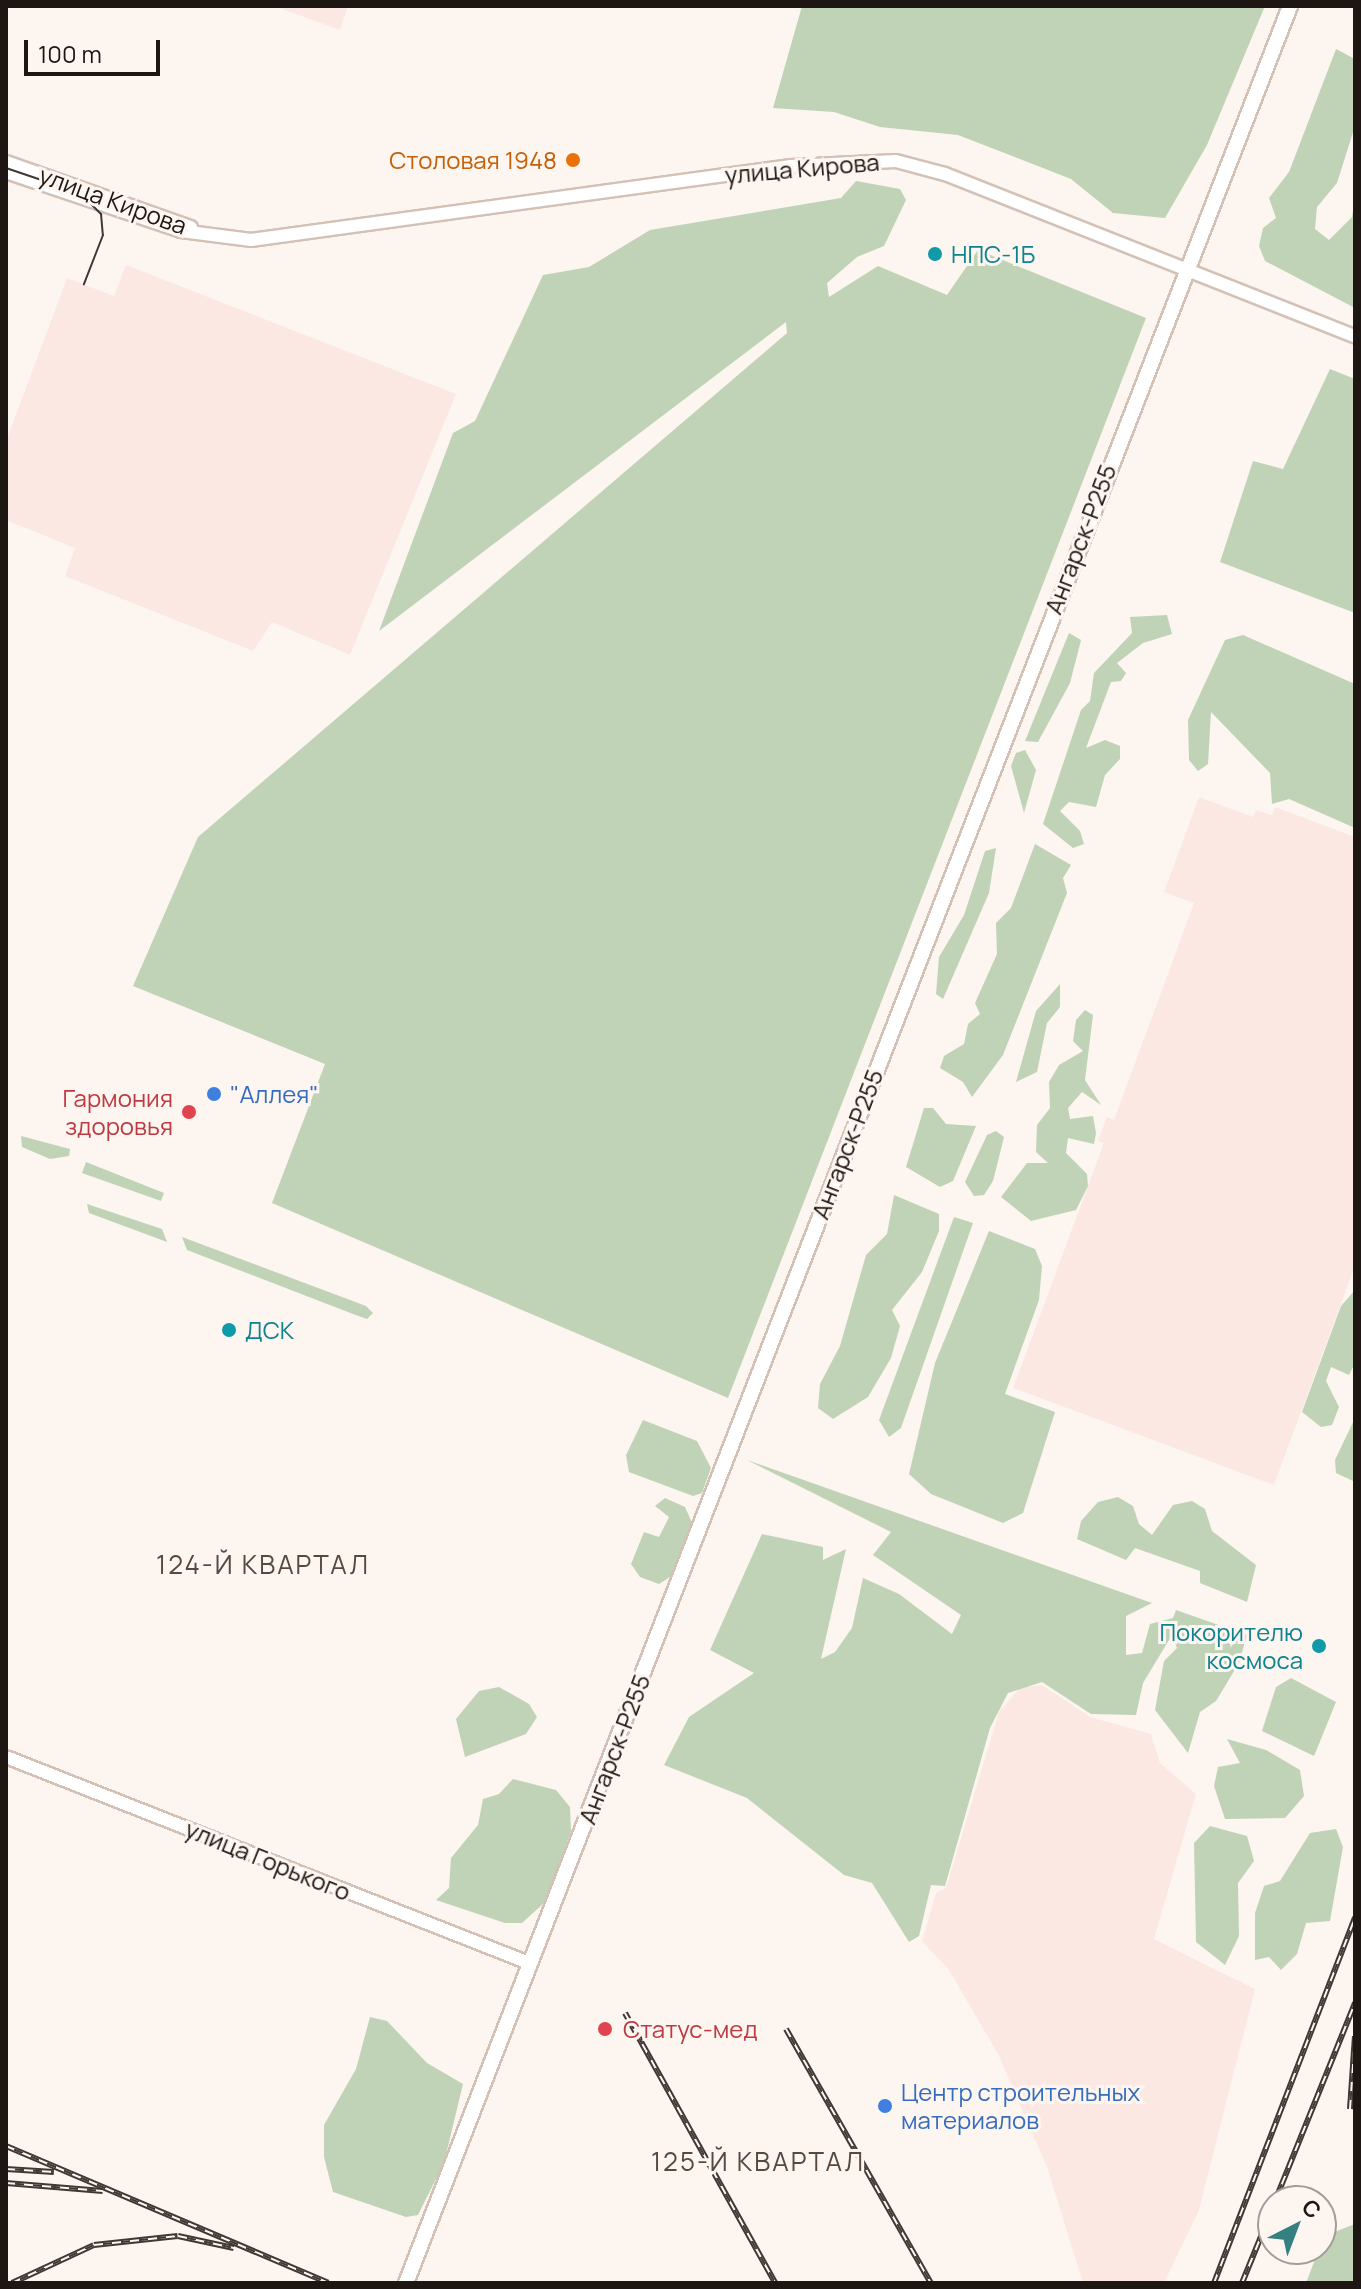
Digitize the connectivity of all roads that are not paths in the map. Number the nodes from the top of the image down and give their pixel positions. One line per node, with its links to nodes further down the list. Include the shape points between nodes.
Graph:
1 (1290, 6): 5 (main road, Ангарск-Р255)
2 (6, 162): 4 (street, улица Кирова)
3 (6, 172): 4 (street, улица Кирова)
4 (43, 180): 5 (street, улица Кирова, via 220,239 791,166 896,161 945,174)
5 (1184, 270): 6 (street, улица Кирова); 8 (main road, Ангарск-Р255)
6 (1355, 336)
7 (6, 1757): 8 (street, улица Горького)
8 (529, 1963): 9 (main road, Ангарск-Р255)
9 (406, 2283)

